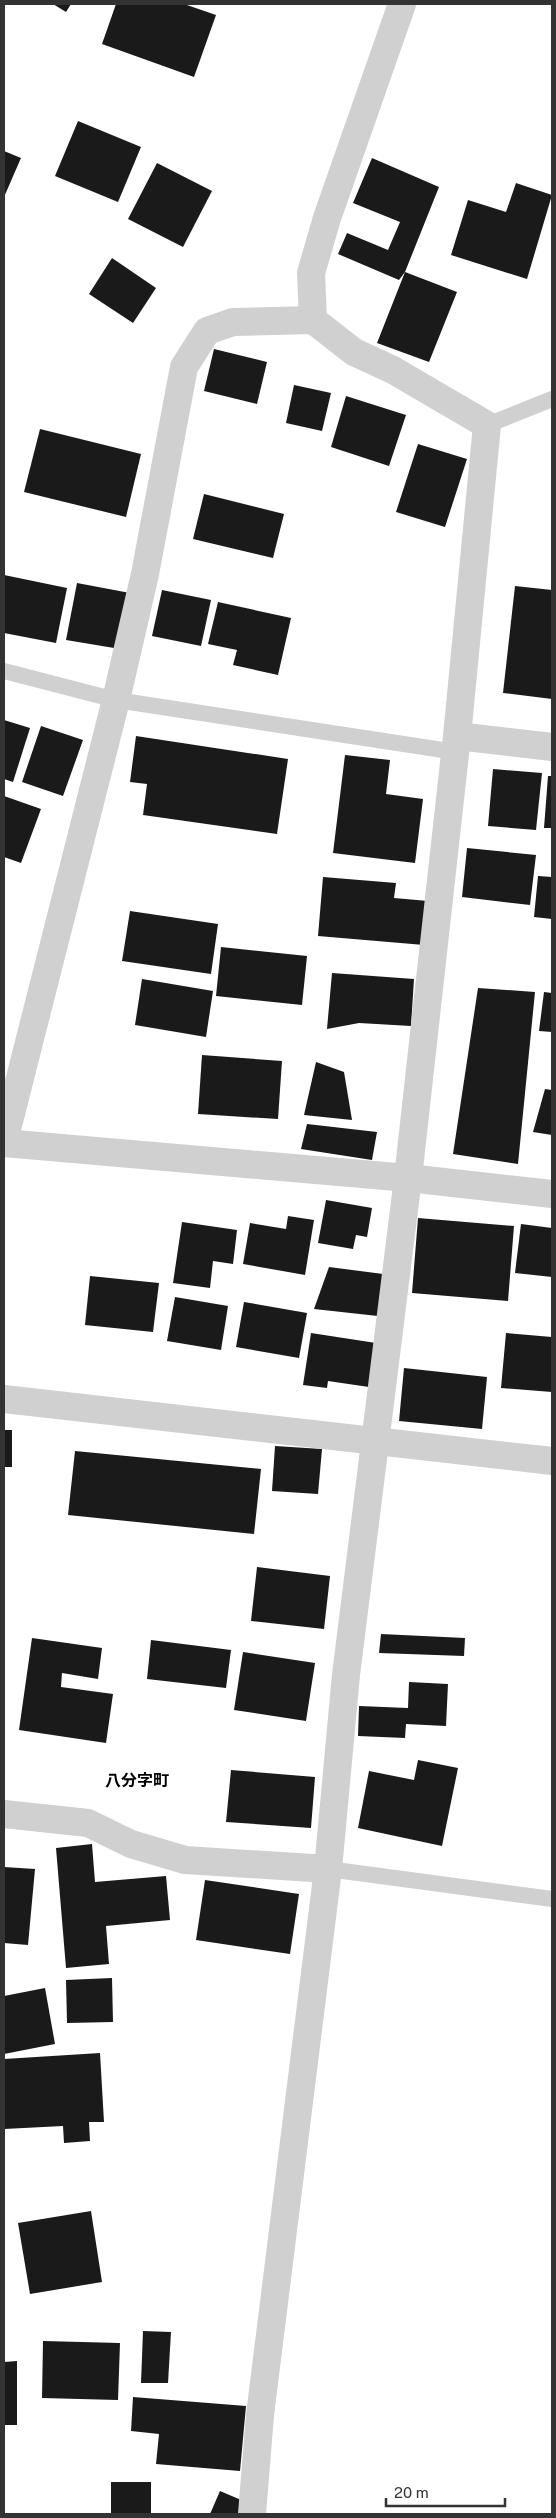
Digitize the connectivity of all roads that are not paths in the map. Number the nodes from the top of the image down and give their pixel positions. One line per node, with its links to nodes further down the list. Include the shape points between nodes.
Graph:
1 (402, 4): 2 (street, via 311,273)
2 (313, 320): 4 (street, via 354,352 393,370); 6 (street, via 233,322 207,331 184,367)
3 (552, 399): 4 (lane)
4 (487, 425): 7 (street)
5 (4, 671): 6 (lane)
6 (116, 700): 7 (lane); 9 (street)
7 (456, 744): 8 (street); 10 (street)
8 (552, 746)
9 (4, 1142): 10 (street)
10 (408, 1178): 11 (street); 13 (street)
11 (552, 1194)
12 (4, 1399): 13 (street)
13 (377, 1441): 14 (street); 16 (street, via 346,1675)
14 (552, 1461)
15 (4, 1814): 16 (street, via 88,1822 131,1844 185,1860)
16 (328, 1868): 17 (lane); 18 (street, via 260,2415)
17 (552, 1899)
18 (252, 2514)

